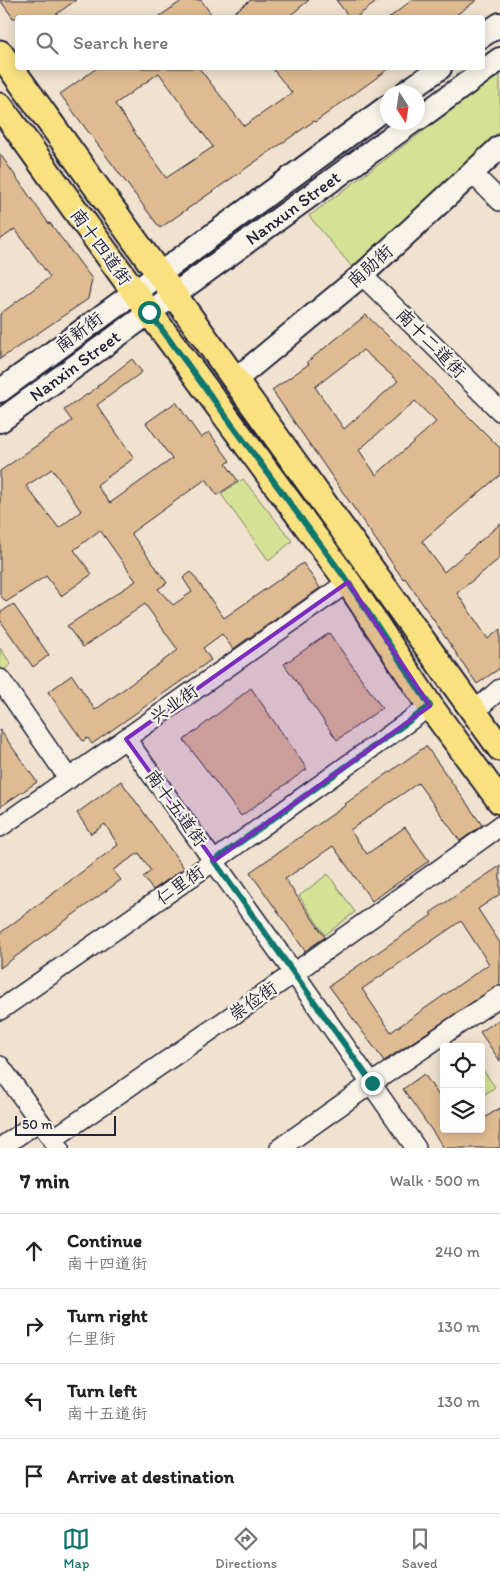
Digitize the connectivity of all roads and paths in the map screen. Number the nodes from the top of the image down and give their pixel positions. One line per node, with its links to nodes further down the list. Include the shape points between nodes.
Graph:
1 (500, 24): 2 (main road)
2 (485, 34)
3 (0, 53): 16 (main road)
4 (500, 59): 7 (main road)
5 (437, 70): 8 (main road)
6 (485, 70): 11 (main road)
7 (485, 70)
8 (416, 85)
9 (0, 106): 18 (main road, 南十四道街)
10 (380, 112): 16 (main road)
11 (425, 114)
12 (401, 130): 19 (main road, Nanxun Street)
13 (500, 147): 14 (main road, 南勋街)
14 (472, 173): 15 (street); 17 (main road, 南勋街)
15 (500, 201)
16 (159, 273): 18 (main road, 南新街); 19 (main road)
17 (362, 275): 21 (main road, 南勋街); 23 (street, 南十二道街)
18 (134, 291): 20 (main road, 南十四道街); 22 (main road, 南新街)
19 (174, 294): 20 (main road, Nanxin Street); 21 (main road)
20 (149, 312): 24 (main road, Nanxin Street); 25 (main road, 南十四道街)
21 (235, 380): 29 (main road)
22 (0, 391)
23 (500, 411)
24 (0, 421)
25 (348, 582): 28 (main road, 南十四道街); 30 (street, 兴业街)
26 (0, 679): 32 (street)
27 (500, 689): 29 (street)
28 (430, 706): 33 (main road, 南十四道街); 36 (street, 仁里街)
29 (475, 711): 31 (main road)
30 (126, 738): 32 (street, 兴业街); 36 (street, 南十五道街)
31 (500, 748)
32 (69, 779): 35 (street, 兴业街)
33 (500, 801)
34 (500, 826): 37 (street, 崇俭街)
35 (0, 827)
36 (214, 861): 37 (street, 南十五道街); 39 (street, 仁里街)
37 (294, 973): 41 (street, 南十五道街); 43 (street, 崇俭街)
38 (500, 996): 41 (street)
39 (0, 1010)
40 (0, 1066): 42 (street)
41 (372, 1083): 45 (street); 46 (street, 南十五道街)
42 (39, 1121): 43 (street); 44 (street)
43 (56, 1144)
44 (0, 1148)
45 (280, 1148)
46 (416, 1148)

